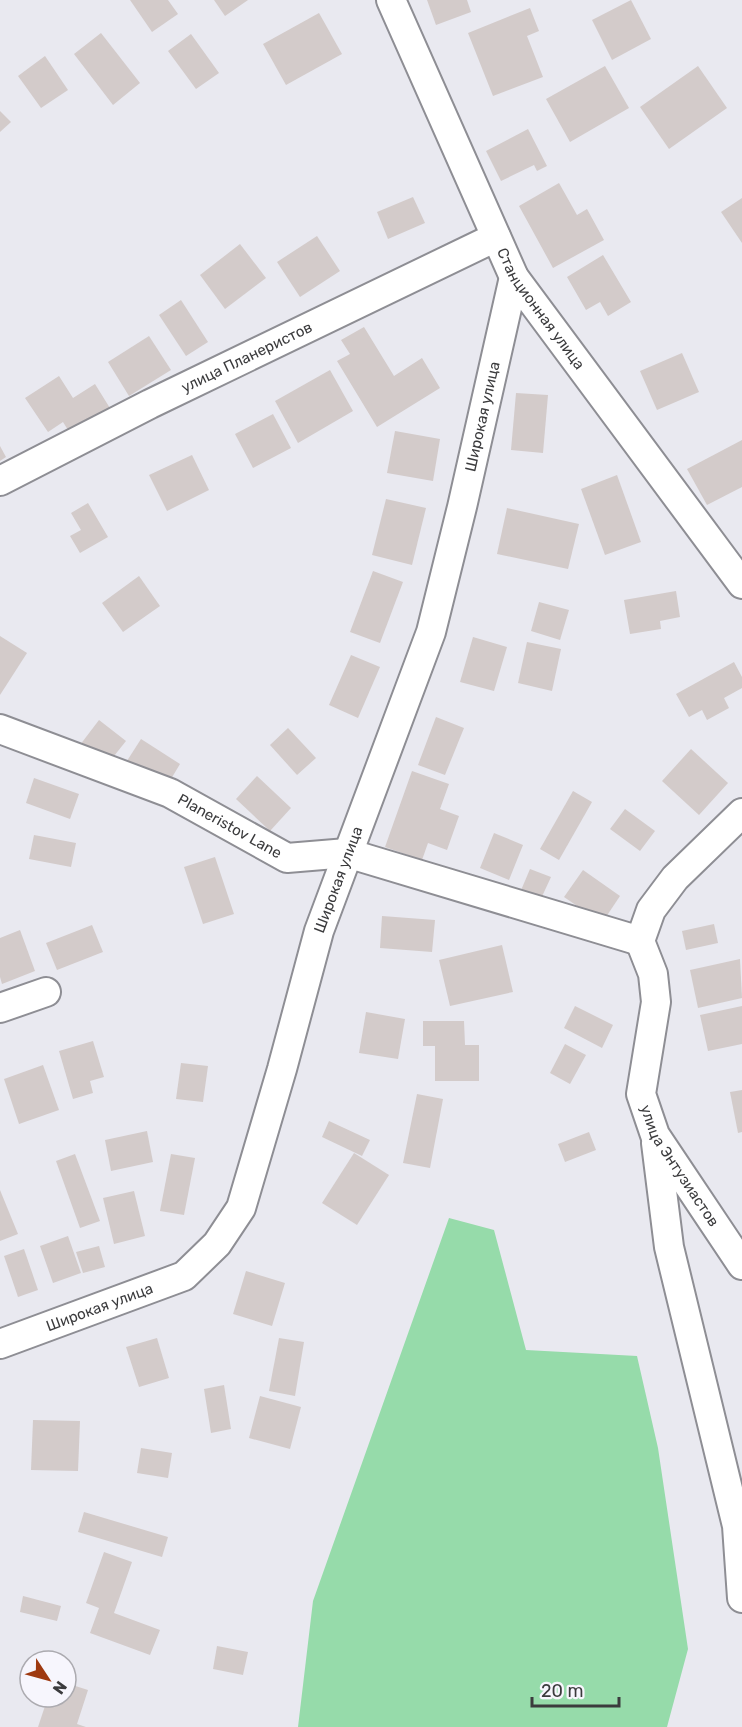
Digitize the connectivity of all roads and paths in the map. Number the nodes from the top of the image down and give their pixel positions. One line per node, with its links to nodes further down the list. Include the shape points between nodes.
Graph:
1 (391, 0): 2 (street, Станционная улица)
2 (496, 237): 3 (street, Станционная улица); 4 (street, улица Планеристов)
3 (514, 276): 5 (street, Станционная улица); 8 (street, Широкая улица, via 431,632)
4 (0, 481)
5 (742, 584)
6 (0, 729): 8 (street, Planeristov Lane, via 170,793 287,858)
7 (742, 813): 9 (street, via 675,878 651,910)
8 (347, 853): 9 (street, Planeristov Lane); 14 (street, Широкая улица, via 319,931 241,1208 217,1244 184,1276)
9 (640, 941): 12 (street, улица Энтузиастов, via 653,974 656,1002 641,1094)
10 (46, 992): 11 (street)
11 (0, 1008)
12 (655, 1135): 13 (street, улица Энтузиастов); 15 (street, via 669,1247 737,1527)
13 (742, 1265)
14 (0, 1344)
15 (742, 1598)

